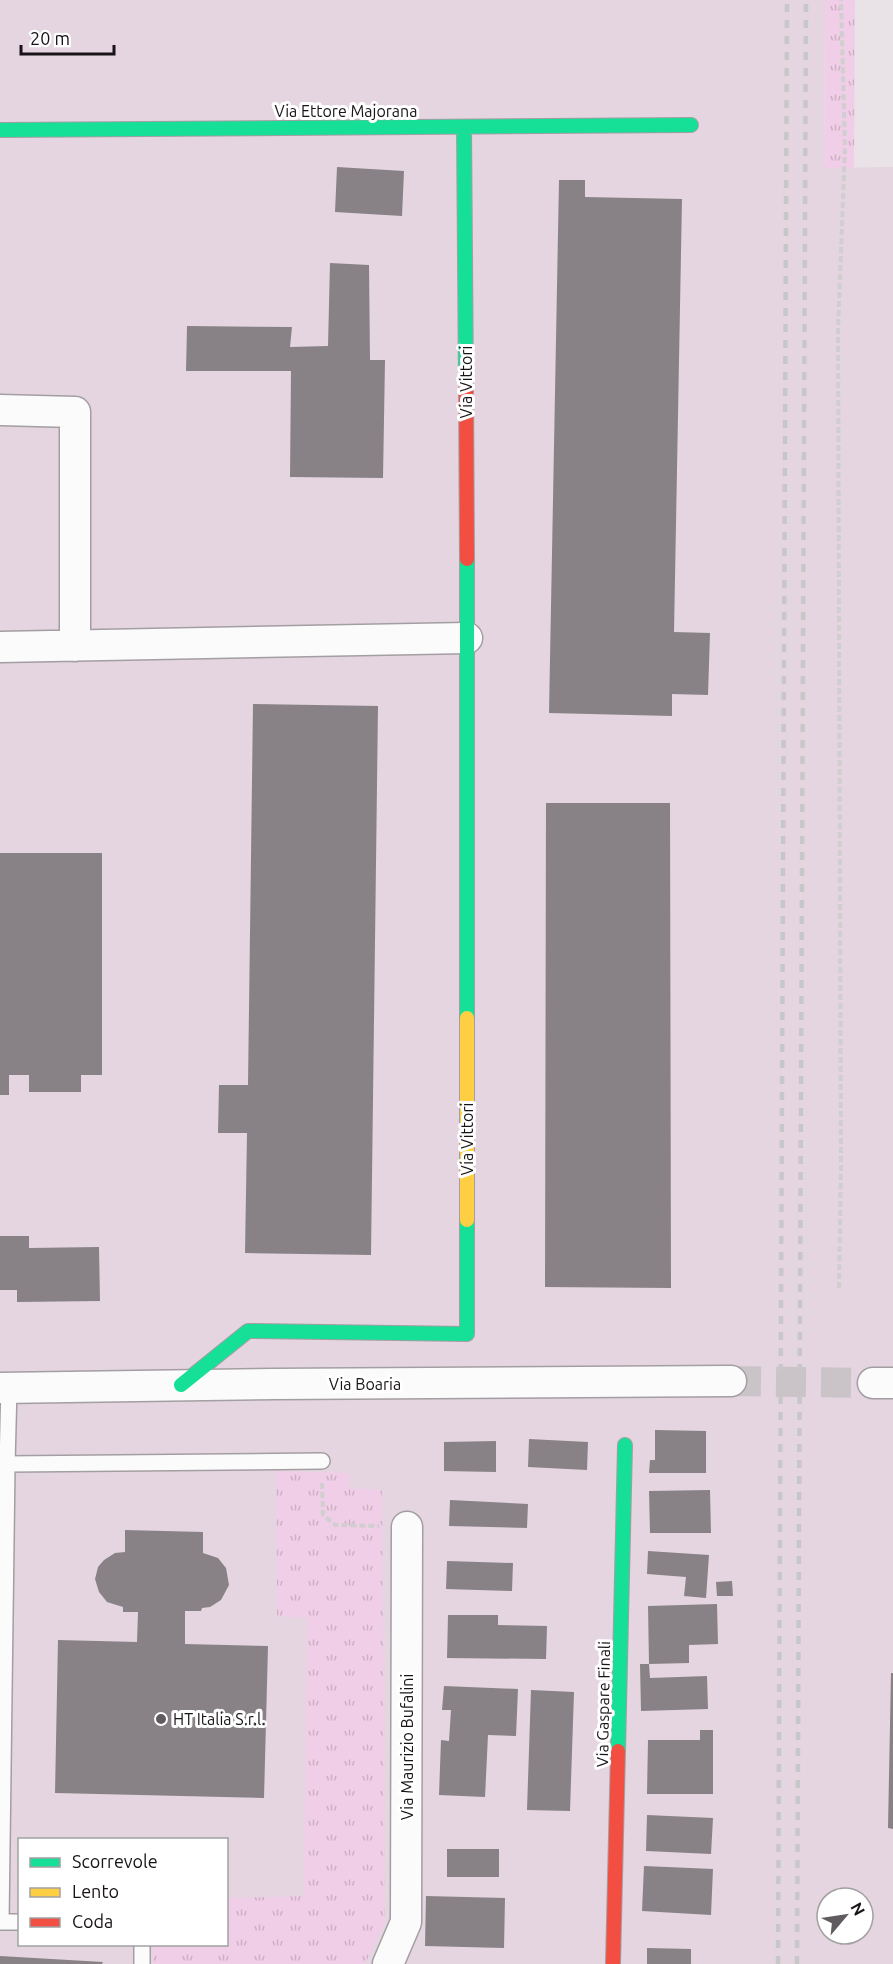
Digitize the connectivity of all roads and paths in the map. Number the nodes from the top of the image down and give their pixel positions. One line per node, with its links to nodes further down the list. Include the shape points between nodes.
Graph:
1 (841, 0): 9 (path, via 845,147 838,330)
2 (691, 124): 3 (street, Via Ettore Majorana)
3 (464, 127): 4 (street, Via Ettore Majorana); 6 (street, Via Vittori)
4 (0, 130)
5 (0, 411): 7 (street, via 75,412)
6 (467, 638): 7 (street); 11 (street, Via Vittori, via 467,1334 248,1331)
7 (75, 646): 8 (street)
8 (0, 647)
9 (839, 1288)
10 (731, 1382): 11 (street, Via Boaria)
11 (181, 1385): 12 (street, Via Boaria)
12 (5, 1387): 15 (lane)
13 (625, 1445): 22 (street, Via Gaspare Finali)
14 (322, 1461): 15 (lane); 16 (path, via 323,1515 335,1525)
15 (7, 1464): 17 (lane)
16 (407, 1527): 21 (street, Via Maurizio Bufalini, via 406,1922)
17 (1, 1922): 18 (lane)
18 (18, 1922)
19 (142, 1946): 20 (lane)
20 (142, 1964)
21 (388, 1964)
22 (614, 1964)

